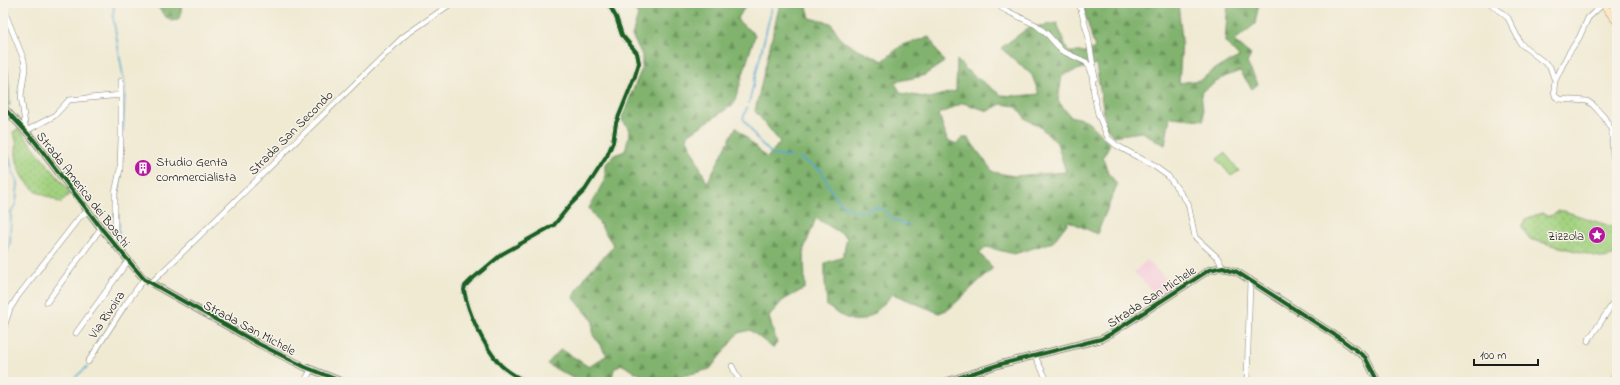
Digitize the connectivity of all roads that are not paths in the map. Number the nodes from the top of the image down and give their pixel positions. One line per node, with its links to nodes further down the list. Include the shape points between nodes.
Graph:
1 (452, 3): 23 (street, Strada San Secondo, via 403,37)
2 (608, 3): 36 (street, via 622,35 637,53 639,63 616,123 608,156 592,180 554,225 502,254 471,280 464,290 482,338 494,356 506,370)
3 (994, 3): 11 (street, via 1036,25 1062,51 1086,62 1092,74)
4 (1079, 3): 11 (street, via 1092,54 1096,87)
5 (1490, 3): 10 (street, via 1508,18 1520,44 1550,67)
6 (1606, 4): 8 (main road); 10 (street, via 1588,18)
7 (3, 8): 14 (street, via 24,60 21,96)
8 (1617, 22)
9 (121, 81): 12 (street)
10 (1555, 81): 15 (street, via 1556,98 1587,101 1604,116 1612,131 1613,157)
11 (1094, 90): 20 (street, via 1098,114 1108,138 1168,176 1188,203 1196,237)
12 (121, 95): 14 (street, via 68,100 54,116); 18 (street, via 120,169 115,194 115,236)
13 (4, 108): 14 (street, Strada America dei Boschi)
14 (26, 131): 16 (street, Strada America dei Boschi)
15 (1617, 164)
16 (88, 211): 17 (street, Strada America dei Boschi); 26 (street, via 79,218 18,296 10,309)
17 (101, 228): 18 (street, Strada America dei Boschi); 24 (street)
18 (112, 242): 19 (street, Strada America dei Boschi)
19 (128, 261): 21 (street, Strada America dei Boschi); 27 (street)
20 (1224, 267): 22 (street); 29 (street, Strada San Michele, via 1209,270 1105,337)
21 (144, 279): 23 (street, Strada America dei Boschi); 30 (street, Via Rivoira)
22 (1250, 279): 40 (street); 41 (street, via 1361,353 1370,364)
23 (150, 284): 32 (street, Strada San Michele)
24 (47, 302)
25 (1617, 303): 28 (street, via 1614,302)
26 (3, 330)
27 (76, 333)
28 (1588, 341)
29 (1035, 356): 38 (street, Strada San Michele); 39 (street)
30 (88, 362)
31 (732, 366): 37 (street)
32 (311, 370): 34 (street); 35 (street, Strada San Michele)
33 (1617, 372): 42 (street)
34 (304, 382)
35 (343, 382)
36 (526, 382)
37 (740, 382)
38 (945, 382)
39 (1048, 382)
40 (1247, 382)
41 (1378, 382)
42 (1612, 382)

